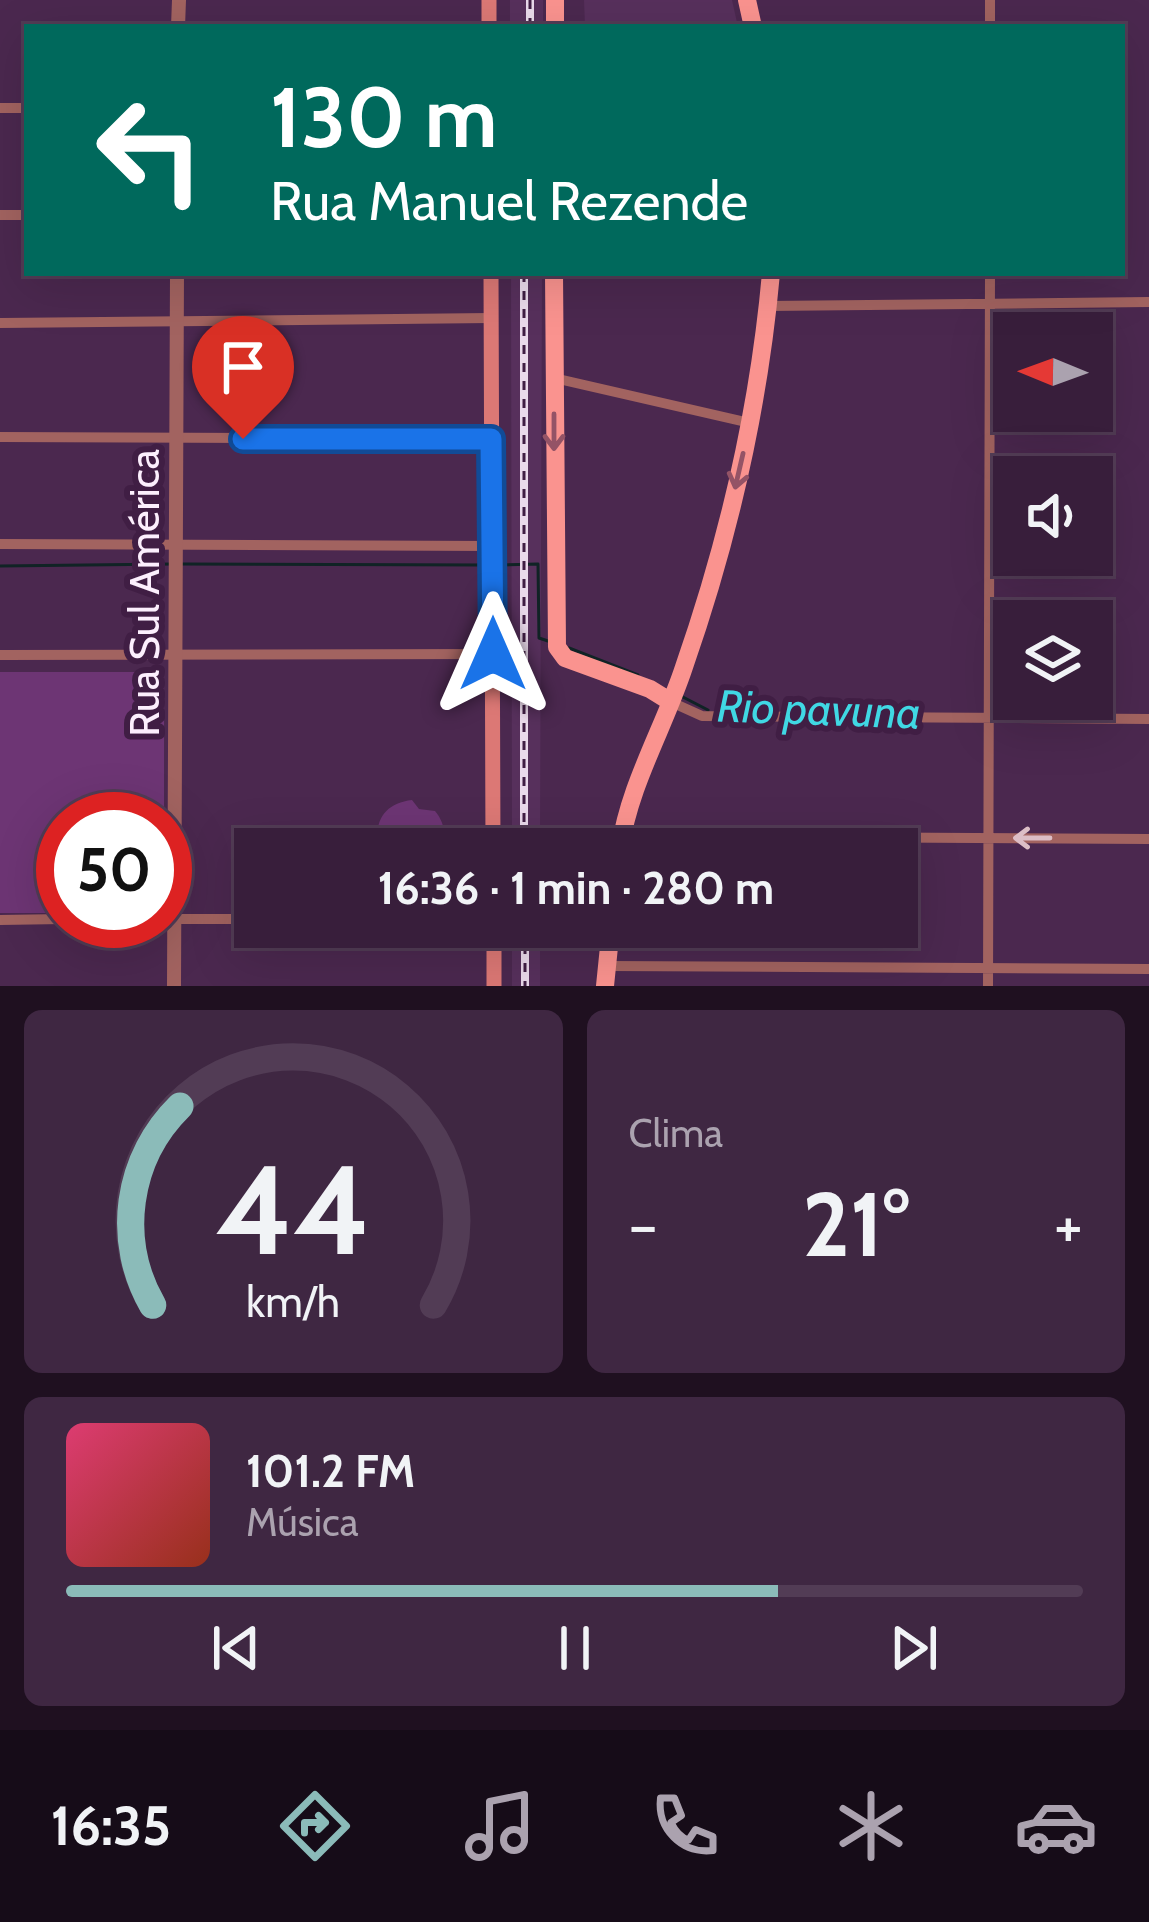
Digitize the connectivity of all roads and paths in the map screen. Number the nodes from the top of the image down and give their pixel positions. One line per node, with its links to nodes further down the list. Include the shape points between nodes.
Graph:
1 (177, 276): 11 (street, Rua Sul América)
2 (490, 276): 9 (main road)
3 (554, 276): 12 (main road)
4 (771, 276): 8 (main road)
5 (990, 276): 7 (street)
6 (1149, 302): 7 (street)
7 (990, 303): 8 (street); 24 (street)
8 (768, 305): 13 (main road)
9 (491, 318): 11 (street); 16 (main road)
10 (0, 322): 11 (street)
11 (177, 322): 15 (street, Rua Sul América)
12 (554, 378): 13 (street); 23 (main road, one-way to 23, via 556,647 565,658)
13 (750, 423): 23 (main road, one-way to 23, via 718,560)
14 (0, 437): 15 (street)
15 (177, 439): 16 (street); 18 (street, Rua Sul América)
16 (491, 439): 19 (main road)
17 (0, 544): 18 (street)
18 (178, 545): 19 (street); 22 (street, Rua Sul América)
19 (492, 546): 20 (main road)
20 (493, 654): 22 (street); 27 (main road)
21 (0, 655): 22 (street)
22 (177, 656): 26 (street, Rua Sul América)
23 (671, 701): 24 (street, via 702,716); 28 (main road)
24 (991, 714): 25 (street); 29 (street)
25 (1149, 719)
26 (173, 792)
27 (493, 828)
28 (625, 828)
29 (989, 837): 30 (street); 31 (street, one-way to 29); 38 (street)
30 (918, 838)
31 (1149, 838)
32 (192, 919): 33 (street)
33 (234, 919)
34 (0, 920): 35 (street)
35 (36, 920)
36 (172, 948): 41 (street, Rua Sul América)
37 (494, 948): 42 (main road)
38 (988, 966): 39 (street); 40 (street); 43 (street)
39 (1149, 969)
40 (606, 976)
41 (174, 986)
42 (494, 986)
43 (988, 986)

